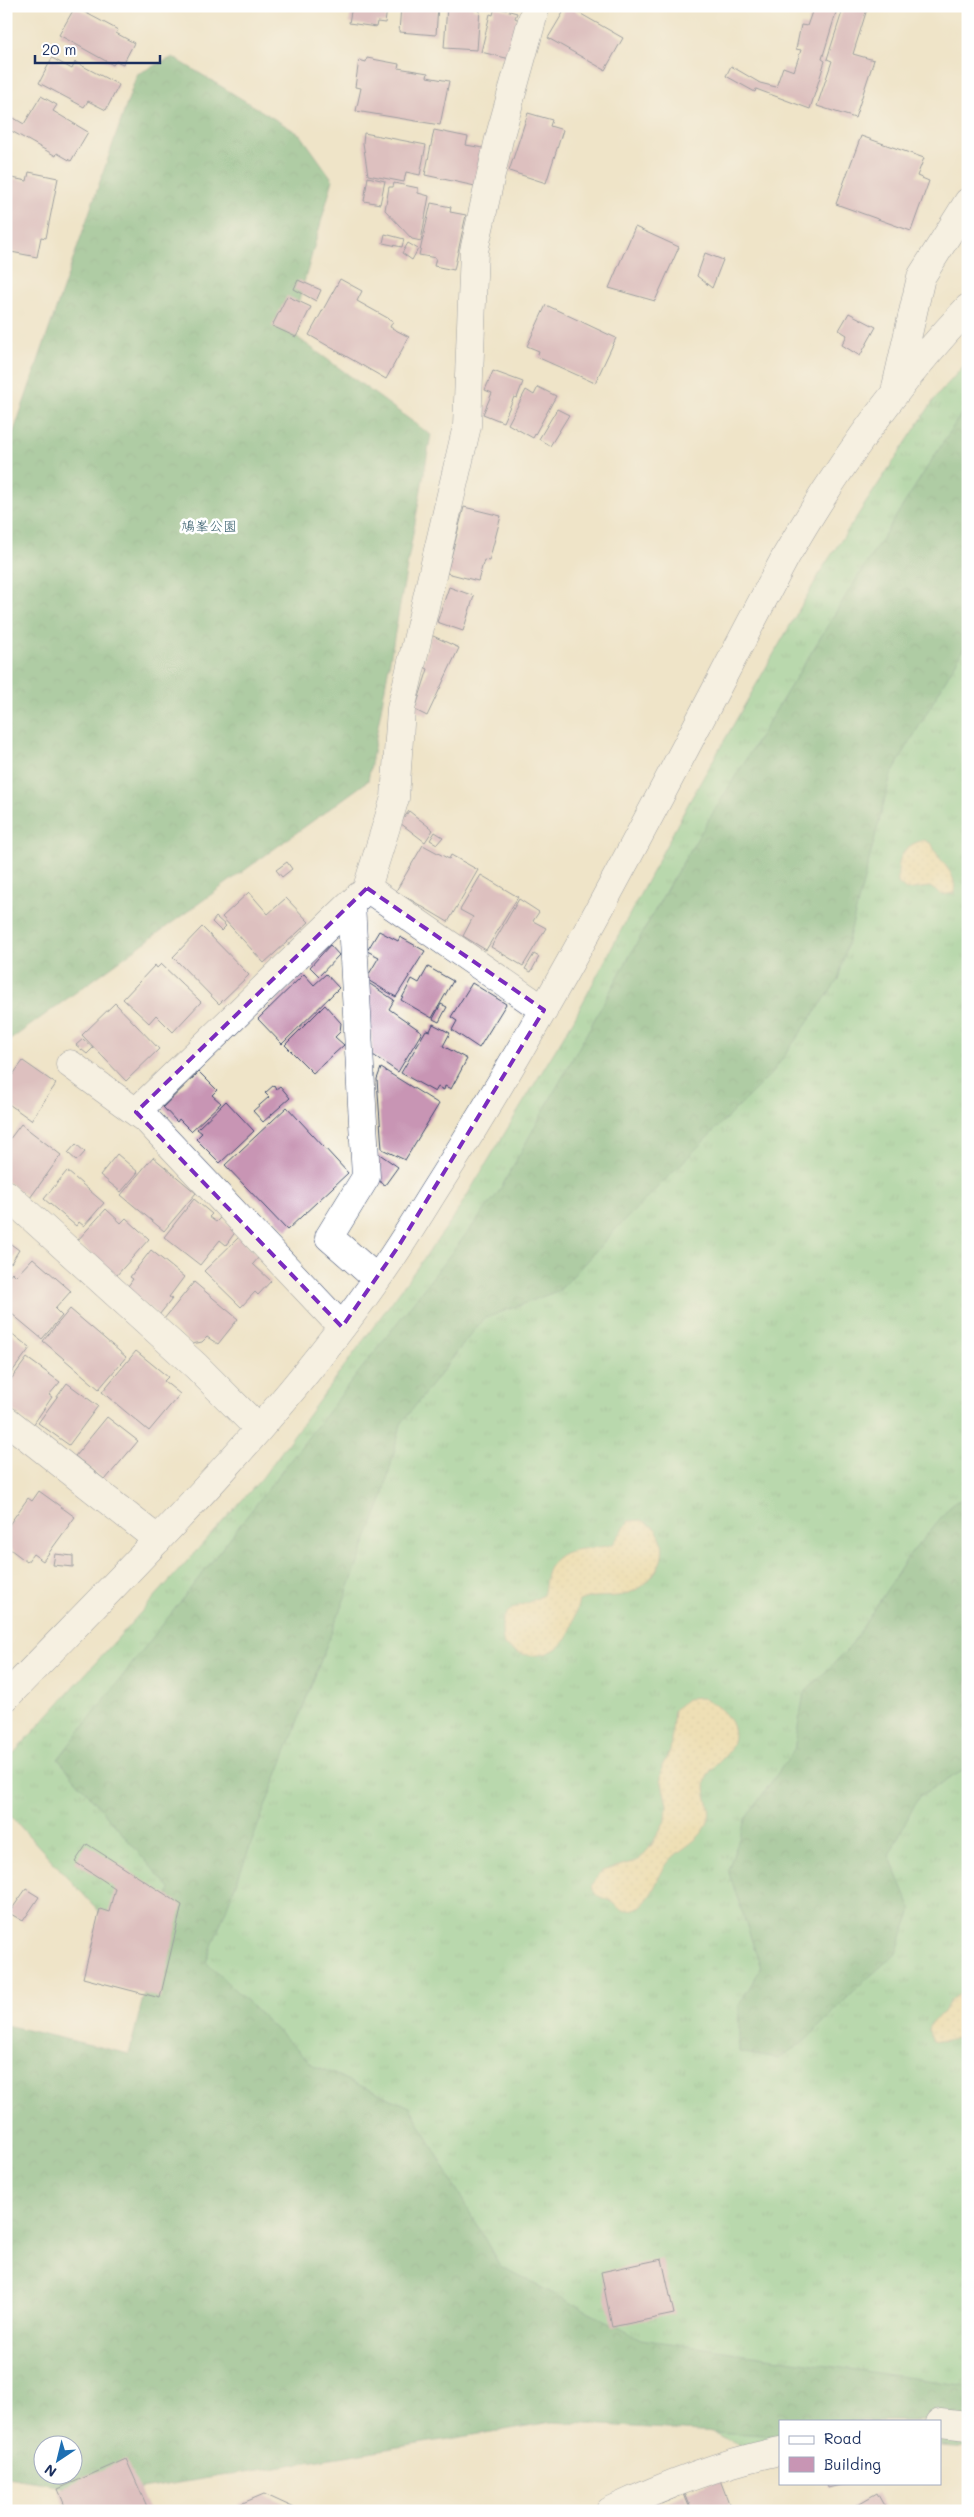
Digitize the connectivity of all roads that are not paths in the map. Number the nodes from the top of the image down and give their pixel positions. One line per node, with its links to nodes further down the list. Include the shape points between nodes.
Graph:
1 (536, 6): 5 (street, via 499,139 474,251 467,426 401,709 395,798)
2 (968, 202): 4 (street, via 921,277)
3 (968, 308): 4 (street)
4 (894, 393): 6 (street, via 824,491 786,556)
5 (359, 896): 6 (street); 8 (street); 10 (street, via 366,1177 329,1237)
6 (544, 1010): 10 (street, via 469,1136)
7 (70, 1064): 8 (street)
8 (136, 1112): 11 (street)
9 (6, 1194): 13 (street, via 196,1366)
10 (377, 1279): 11 (street)
11 (342, 1326): 13 (street)
12 (6, 1420): 14 (street)
13 (259, 1429): 14 (street)
14 (158, 1540): 15 (street)
15 (6, 1696)
16 (942, 2423): 17 (street)
17 (968, 2426)
18 (779, 2451): 19 (street, via 663,2486)
19 (610, 2511)

